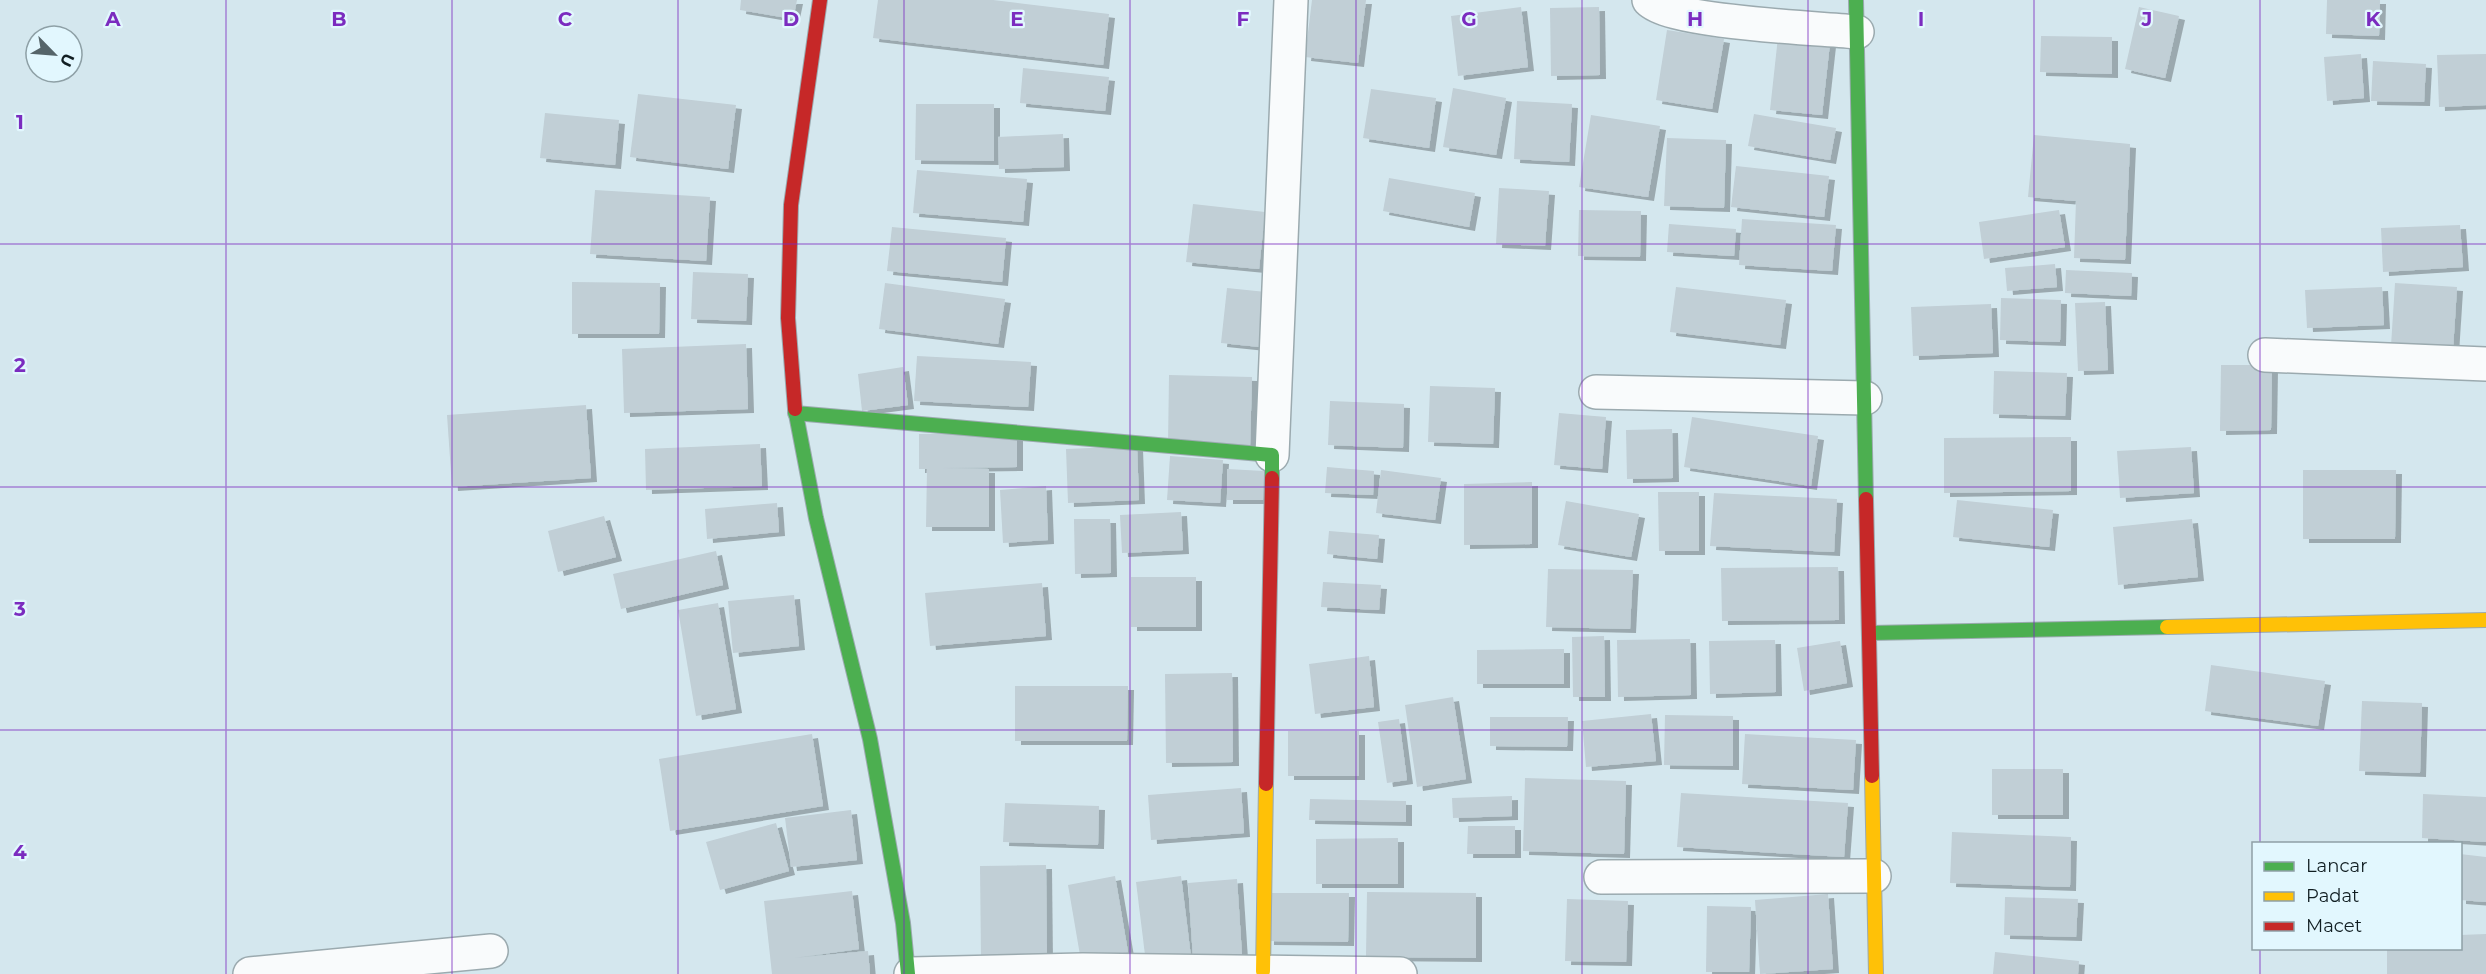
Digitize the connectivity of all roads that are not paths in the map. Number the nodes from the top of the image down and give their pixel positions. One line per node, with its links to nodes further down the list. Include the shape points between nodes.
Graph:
1 (820, 0): 9 (street, via 791,205 788,318)
2 (1290, 0): 10 (street)
3 (1649, 0): 4 (street, via 1661,8 1700,18)
4 (1856, 16): 8 (street)
5 (2265, 355): 6 (street)
6 (2486, 364)
7 (1596, 392): 8 (street)
8 (1865, 398): 12 (street)
9 (795, 413): 10 (street); 18 (street, via 816,518 870,739)
10 (1272, 454): 16 (street)
11 (2486, 620): 12 (street)
12 (1870, 633): 13 (street)
13 (1874, 876): 14 (street); 20 (street)
14 (1602, 877)
15 (491, 951): 17 (street)
16 (1263, 971): 18 (street); 19 (street)
17 (250, 974)
18 (909, 974)
19 (1400, 974)
20 (1876, 974)

